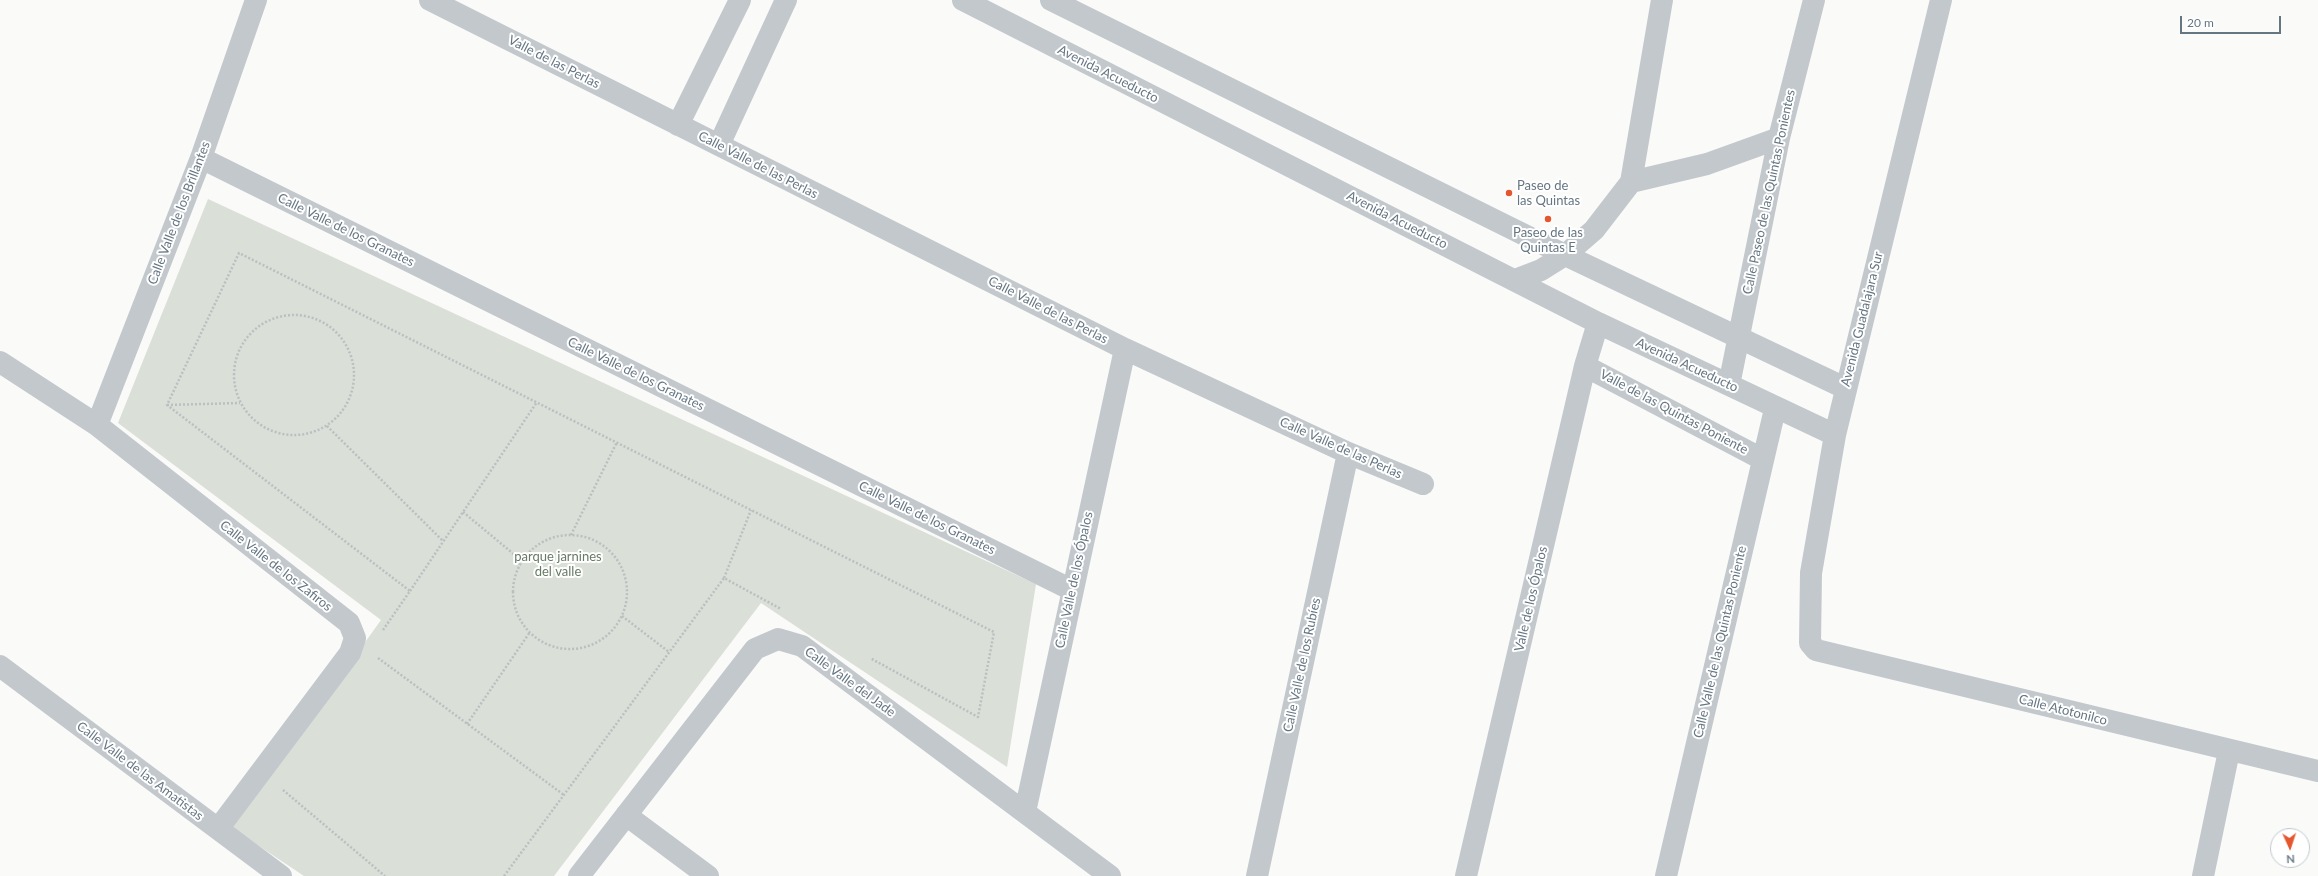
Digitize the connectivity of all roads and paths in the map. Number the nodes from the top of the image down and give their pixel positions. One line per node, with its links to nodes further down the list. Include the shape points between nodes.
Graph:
1 (256, 0): 13 (street, Calle Valle de los Brillantes)
2 (430, 0): 10 (street, Valle de las Perlas)
3 (740, 0): 10 (street)
4 (786, 0): 12 (street)
5 (962, 0): 16 (street, Avenida Acueducto)
6 (1051, 0): 15 (street)
7 (1662, 0): 14 (street)
8 (1814, 0): 11 (street, Calle Paseo de las Quintas Ponientes)
9 (1941, 0): 23 (street, Avenida Guadalajara Sur)
10 (678, 125): 12 (street, Calle Valle de las Perlas)
11 (1779, 138): 14 (street, via 1706,164); 18 (street, Calle Paseo de las Quintas Ponientes)
12 (719, 146): 19 (street, Calle Valle de las Perlas)
13 (201, 158): 28 (street, Calle Valle de los Brillantes); 41 (street, Calle Valle de los Granates)
14 (1631, 182): 15 (street, via 1594,230)
15 (1565, 255): 16 (street, via 1541,270); 18 (street)
16 (1515, 280): 17 (street, Avenida Acueducto)
17 (1598, 323): 21 (street, Valle de los Ópalos); 22 (street, Avenida Acueducto)
18 (1738, 339): 22 (street, Calle Paseo de las Quintas Ponientes); 23 (street)
19 (1125, 349): 32 (street, Calle Valle de las Perlas); 41 (street, Calle Valle de los Ópalos)
20 (0, 362): 28 (street, Calle Valle de los Zafiros)
21 (1585, 366): 33 (street, Valle de las Quintas Poniente); 67 (street, Valle de los Ópalos)
22 (1729, 385): 27 (street, Avenida Acueducto)
23 (1845, 388): 30 (street, Avenida Guadalajara Sur)
24 (537, 402): 26 (path, via 239,253); 31 (path); 36 (path)
25 (240, 403): 26 (path); 29 (path, via 252,419 269,430 289,435 309,433); 29 (path, via 234,384 234,364 240,346 253,330 270,319 289,314 310,316 328,324 342,337 353,362 355,375 352,395 342,412)
26 (167, 405): 42 (path)
27 (1775, 409): 30 (street, Avenida Acueducto); 33 (street, Calle Valle de las Quintas Poniente)
28 (97, 425): 59 (street, Calle Valle de los Zafiros, via 349,624 356,638 350,653)
29 (328, 426): 38 (path)
30 (1835, 435): 47 (street, Avenida Guadalajara Sur, via 1811,573)
31 (617, 442): 35 (path); 37 (path)
32 (1348, 453): 34 (street, Calle Valle de las Perlas); 66 (street, Calle Valle de los Rubíes)
33 (1762, 459): 68 (street, Calle Valle de las Quintas Poniente)
34 (1423, 484)
35 (751, 510): 40 (path); 50 (path, via 994,632 978,717)
36 (463, 512): 38 (path); 39 (path)
37 (571, 535): 39 (path, via 552,538 535,547); 44 (path, via 590,538 607,548 619,563 627,581 627,599)
38 (443, 541): 42 (path)
39 (522, 561): 46 (path, via 514,579 513,599 519,617)
40 (724, 578): 43 (path); 48 (path)
41 (1072, 590): 57 (street, Calle Valle de los Ópalos)
42 (410, 591): 45 (path)
43 (786, 612)
44 (622, 616): 46 (path, via 612,631 598,642 581,648 563,649); 48 (path)
45 (381, 632)
46 (530, 632): 52 (path)
47 (1810, 643): 53 (street, Calle Atotonilco, via 1816,650)
48 (670, 652): 56 (path)
49 (374, 655): 52 (path)
50 (868, 657)
51 (0, 666): 59 (street, Calle Valle de las Amatistas)
52 (467, 724): 56 (path)
53 (2229, 751): 54 (street, Calle Atotonilco); 69 (street)
54 (2318, 771)
55 (282, 788): 61 (path)
56 (564, 795): 62 (path)
57 (1025, 812): 58 (street, Calle Valle del Jade, via 802,646 778,638 755,649); 65 (street, Calle Valle del Jade)
58 (626, 815): 63 (street, Calle Valle del Jade); 64 (street)
59 (218, 829): 60 (street, Calle Valle de las Amatistas)
60 (281, 876)
61 (385, 876)
62 (504, 876)
63 (579, 876)
64 (708, 876)
65 (1110, 876)
66 (1257, 876)
67 (1466, 876)
68 (1666, 876)
69 (2203, 876)

